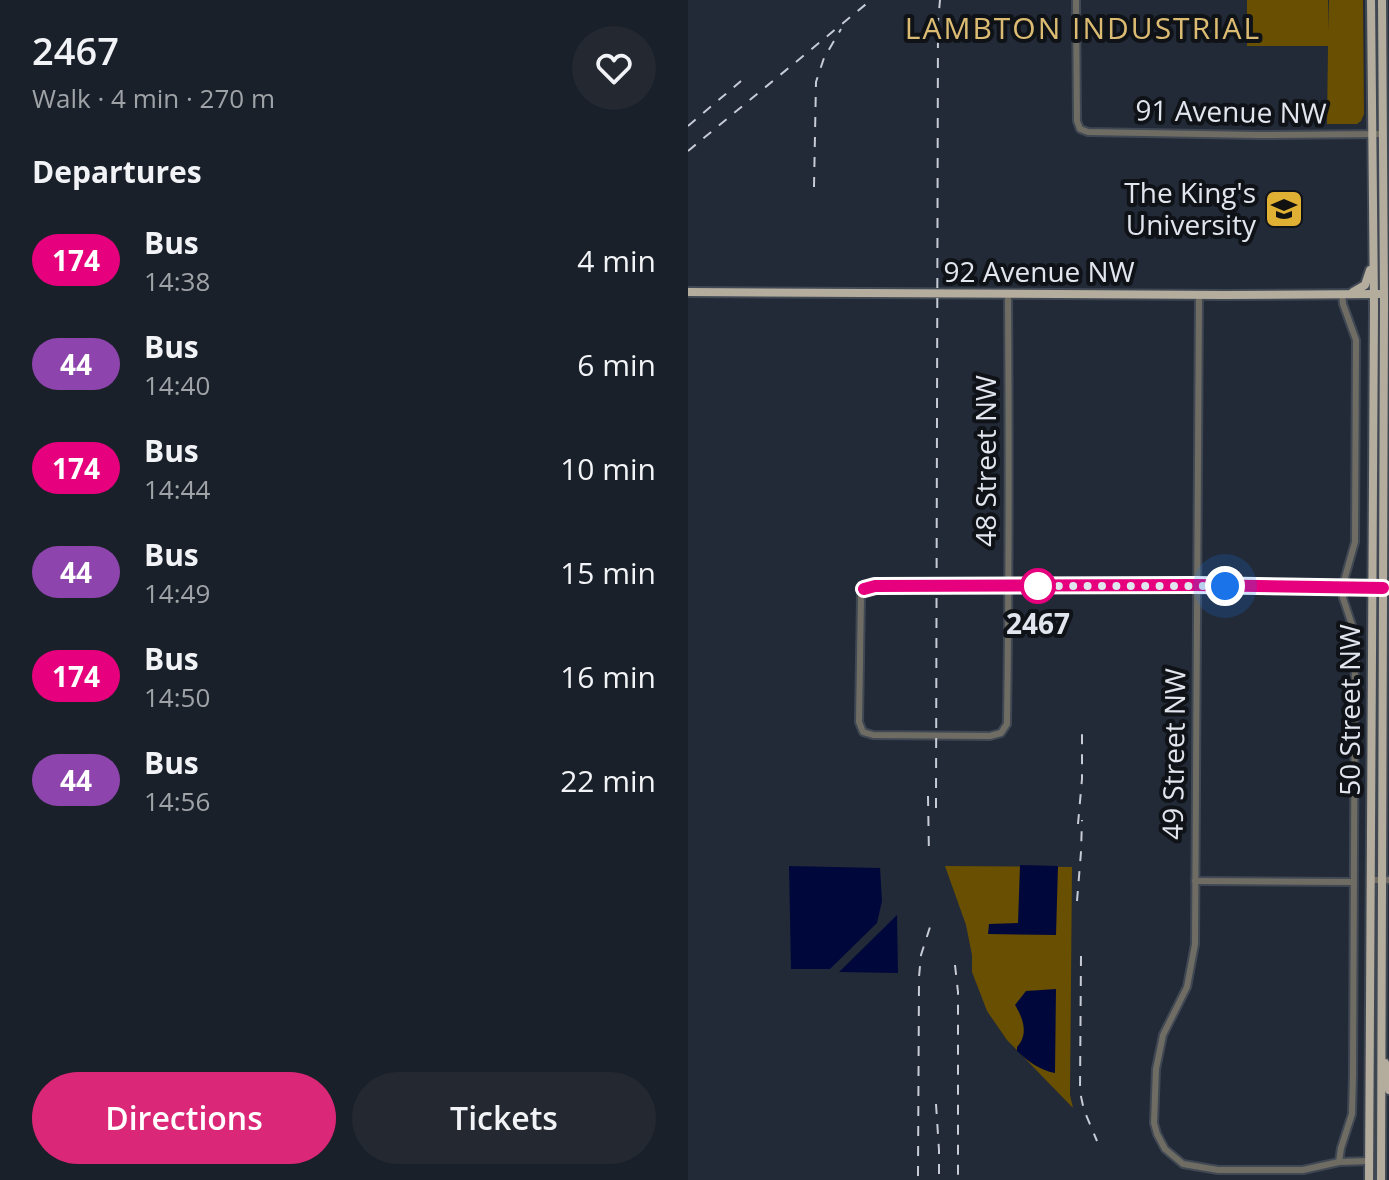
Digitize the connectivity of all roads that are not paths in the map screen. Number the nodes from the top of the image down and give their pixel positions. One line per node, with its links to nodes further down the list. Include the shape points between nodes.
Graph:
1 (1076, 0): 4 (street, 91 Avenue NW, via 1080,129)
2 (1371, 0): 4 (main road, 50 Street NW)
3 (1382, 0): 4 (main road, 50 Street NW)
4 (1377, 134): 5 (main road, 50 Street NW); 10 (main road, 50 Street NW)
5 (1374, 258): 8 (main road, via 1365,285); 9 (main road, 50 Street NW)
6 (688, 292): 7 (main road, 92 Avenue NW)
7 (1008, 294): 11 (main road, 92 Avenue NW); 13 (street, 48 Street NW)
8 (1345, 294): 9 (main road, 92 Avenue NW); 11 (main road, 92 Avenue NW); 14 (street, 50 Street NW, via 1343,304 1356,340 1355,542)
9 (1374, 294): 10 (main road, 92 Avenue NW); 15 (main road, 50 Street NW)
10 (1387, 294): 16 (main road, 50 Street NW)
11 (1199, 295): 12 (street, 49 Street NW)
12 (1196, 585): 13 (street); 14 (street); 18 (street, 49 Street NW)
13 (1009, 587): 13 (street, 48 Street NW, via 864,589 859,722 863,732 1001,733 1007,724)
14 (1342, 588): 15 (street); 19 (street, 50 Street NW, via 1355,634)
15 (1373, 588): 16 (street); 17 (main road, 50 Street NW)
16 (1383, 588): 17 (main road, 50 Street NW)
17 (1381, 880): 21 (main road, 50 Street NW); 25 (main road, 50 Street NW, via 1370,1094)
18 (1195, 881): 19 (street); 26 (street, 49 Street NW, via 1193,958 1159,1052 1154,1118 1169,1154)
19 (1353, 882): 24 (street, 50 Street NW, via 1352,1114)
20 (1389, 889): 21 (main road)
21 (1381, 908): 22 (main road, 50 Street NW)
22 (1381, 1017): 23 (main road); 25 (main road, 50 Street NW)
23 (1389, 1090)
24 (1339, 1162): 25 (street); 26 (street, via 1303,1170)
25 (1378, 1167)
26 (1201, 1168): 27 (street)
27 (1200, 1177)

